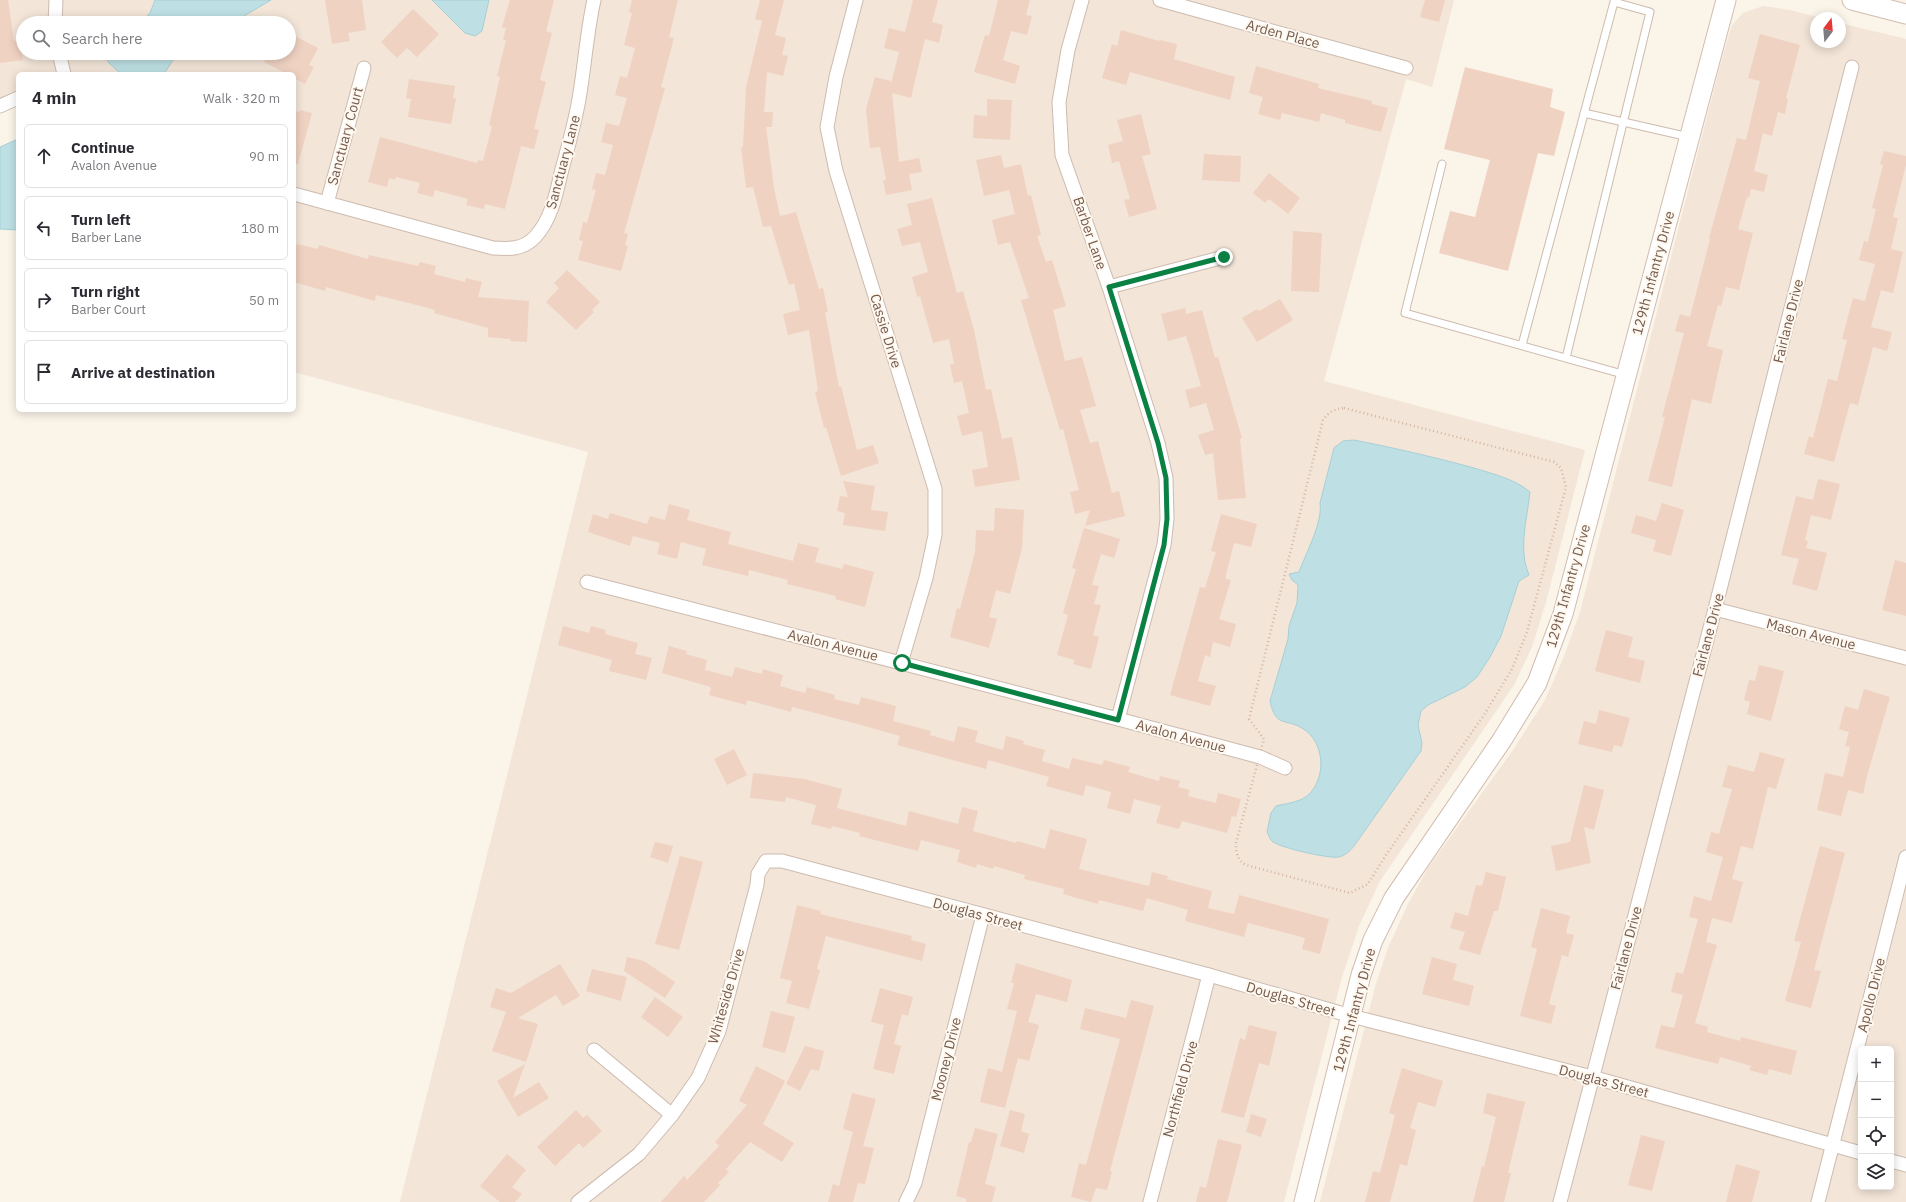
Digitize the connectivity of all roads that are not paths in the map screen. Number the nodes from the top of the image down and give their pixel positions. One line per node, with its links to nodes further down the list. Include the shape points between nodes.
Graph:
1 (56, 0): 9 (street)
2 (594, 0): 22 (street, Sanctuary Lane, via 578,105 555,196 546,220 527,244 517,248 493,248)
3 (856, 0): 31 (street, Cassie Drive, via 836,77 827,127 836,170 935,489 935,535 926,578)
4 (1082, 0): 24 (street, Barber Lane, via 1068,50 1059,102 1062,155)
5 (1160, 0): 13 (street, Arden Place)
6 (1726, 0): 19 (street, 129th Infantry Drive)
7 (1852, 0): 8 (street)
8 (1906, 14)
9 (55, 16)
10 (61, 60): 14 (street)
11 (1852, 67): 29 (street, Fairlane Drive)
12 (364, 68): 22 (street, Sanctuary Court)
13 (1406, 68)
14 (64, 72)
15 (16, 99): 16 (street)
16 (0, 106)
17 (1584, 113): 18 (lane); 18 (lane, via 1614,2 1650,12); 25 (lane)
18 (1624, 121): 19 (lane); 26 (lane)
19 (1690, 137): 27 (street, 129th Infantry Drive)
20 (1442, 164): 25 (lane, via 1405,313)
21 (296, 195): 22 (street, Sanctuary Lane)
22 (327, 203)
23 (1224, 257): 24 (street)
24 (1109, 287): 32 (street, Barber Lane, via 1158,443 1166,478 1167,519 1164,545)
25 (1522, 346): 26 (lane)
26 (1566, 358): 27 (lane)
27 (1626, 376): 38 (street, 129th Infantry Drive, via 1562,614 1537,682 1502,740 1394,898 1373,940)
28 (587, 582): 31 (street, Avalon Avenue)
29 (1715, 609): 30 (street, Mason Avenue); 40 (street, Fairlane Drive)
30 (1906, 658)
31 (902, 663): 32 (street, Avalon Avenue)
32 (1118, 720): 33 (street, Avalon Avenue, via 1260,758)
33 (1285, 768)
34 (1906, 857): 42 (street, Apollo Drive)
35 (766, 861): 36 (street, Douglas Street, via 782,861); 41 (street, Whiteside Drive, via 758,874 719,1031 698,1078)
36 (983, 915): 37 (street, Douglas Street); 47 (street, Mooney Drive, via 915,1183)
37 (1209, 975): 38 (street, Douglas Street); 48 (street, Northfield Drive)
38 (1351, 1016): 40 (street, Douglas Street); 49 (street, 129th Infantry Drive)
39 (594, 1050): 41 (street)
40 (1592, 1077): 42 (street, Douglas Street); 50 (street, Fairlane Drive)
41 (672, 1115): 46 (street, Whiteside Drive, via 639,1154)
42 (1832, 1146): 43 (street, Douglas Street); 51 (street, Apollo Drive)
43 (1858, 1152)
44 (1894, 1162): 45 (street)
45 (1906, 1165)
46 (578, 1202)
47 (906, 1202)
48 (1150, 1202)
49 (1304, 1202)
50 (1560, 1202)
51 (1818, 1202)

